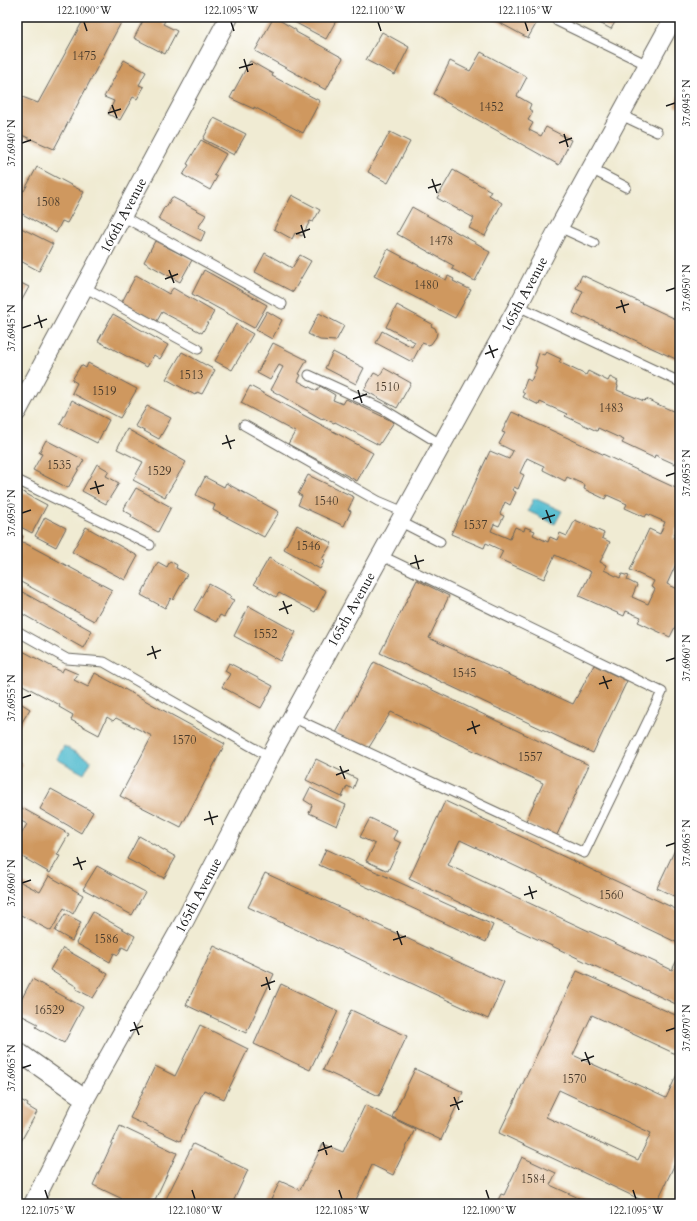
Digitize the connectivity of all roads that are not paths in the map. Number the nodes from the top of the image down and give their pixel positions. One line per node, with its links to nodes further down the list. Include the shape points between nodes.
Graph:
1 (229, 17): 9 (street, 166th Avenue)
2 (674, 17): 4 (street, 165th Avenue)
3 (558, 21): 4 (lane)
4 (648, 65): 5 (street, 165th Avenue)
5 (621, 115): 6 (lane); 7 (street, 165th Avenue)
6 (657, 132)
7 (591, 169): 8 (lane); 10 (street, 165th Avenue)
8 (626, 187)
9 (122, 216): 12 (street, 166th Avenue); 13 (lane)
10 (559, 227): 11 (lane); 14 (street, 165th Avenue)
11 (594, 243)
12 (84, 288): 15 (lane); 18 (street, 166th Avenue)
13 (282, 304)
14 (518, 306): 17 (lane); 20 (street, 165th Avenue)
15 (198, 348)
16 (309, 375): 20 (lane, via 383,410)
17 (680, 382)
18 (17, 412)
19 (244, 425): 22 (lane)
20 (442, 445): 22 (street, 165th Avenue)
21 (17, 480): 24 (lane)
22 (402, 517): 23 (lane); 25 (street, 165th Avenue)
23 (440, 542)
24 (150, 545)
25 (380, 555): 27 (street, 165th Avenue); 27 (lane, via 662,692 584,853)
26 (17, 630): 28 (lane, via 67,659 104,662)
27 (292, 717): 28 (street, 165th Avenue)
28 (270, 758): 30 (street, 165th Avenue, via 184,922)
29 (17, 1051): 30 (street)
30 (85, 1099): 31 (street, 165th Avenue)
31 (33, 1204)

